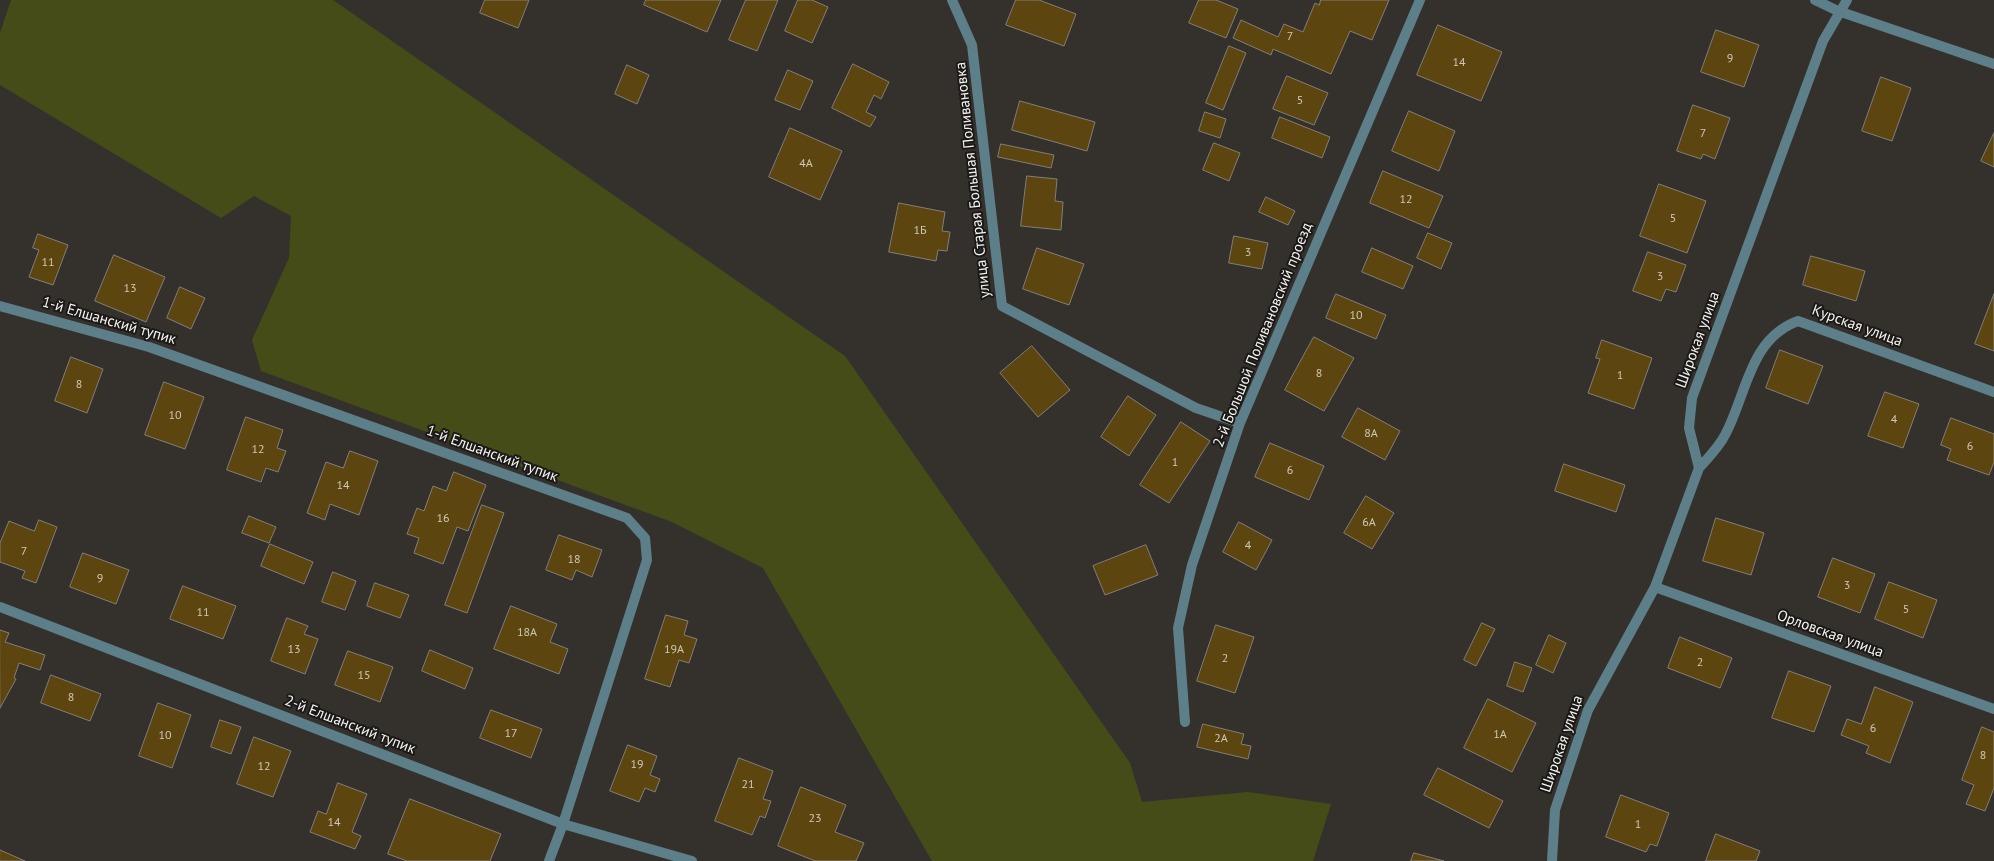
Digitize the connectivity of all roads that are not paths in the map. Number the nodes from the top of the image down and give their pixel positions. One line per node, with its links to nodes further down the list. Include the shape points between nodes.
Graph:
1 (952, 0): 9 (street, улица Старая Большая Поливановка, via 972,46 1002,306 1196,408)
2 (1420, 0): 9 (street, 2-й Большой Поливановский проезд)
3 (1815, 0): 5 (street)
4 (1847, 0): 5 (street, Широкая улица)
5 (1838, 12): 6 (street); 10 (street, Широкая улица, via 1823,41 1692,398 1689,428)
6 (1994, 64)
7 (0, 306): 15 (street, 1-й Елшанский тупик, via 149,347 627,518 645,538 647,560)
8 (1994, 392): 10 (street, Курская улица, via 1798,321 1772,334 1758,355 1725,436)
9 (1240, 423): 14 (street, 2-й Большой Поливановский проезд, via 1192,565 1178,628)
10 (1699, 468): 11 (street, Широкая улица)
11 (1655, 587): 13 (street, Орловская улица); 18 (street, Широкая улица, via 1588,710 1555,810)
12 (0, 607): 15 (street, 2-й Елшанский тупик)
13 (1994, 709)
14 (1185, 722)
15 (563, 824): 16 (street, 1-й Елшанский тупик); 17 (street, 2-й Елшанский тупик)
16 (549, 861)
17 (692, 861)
18 (1552, 861)

